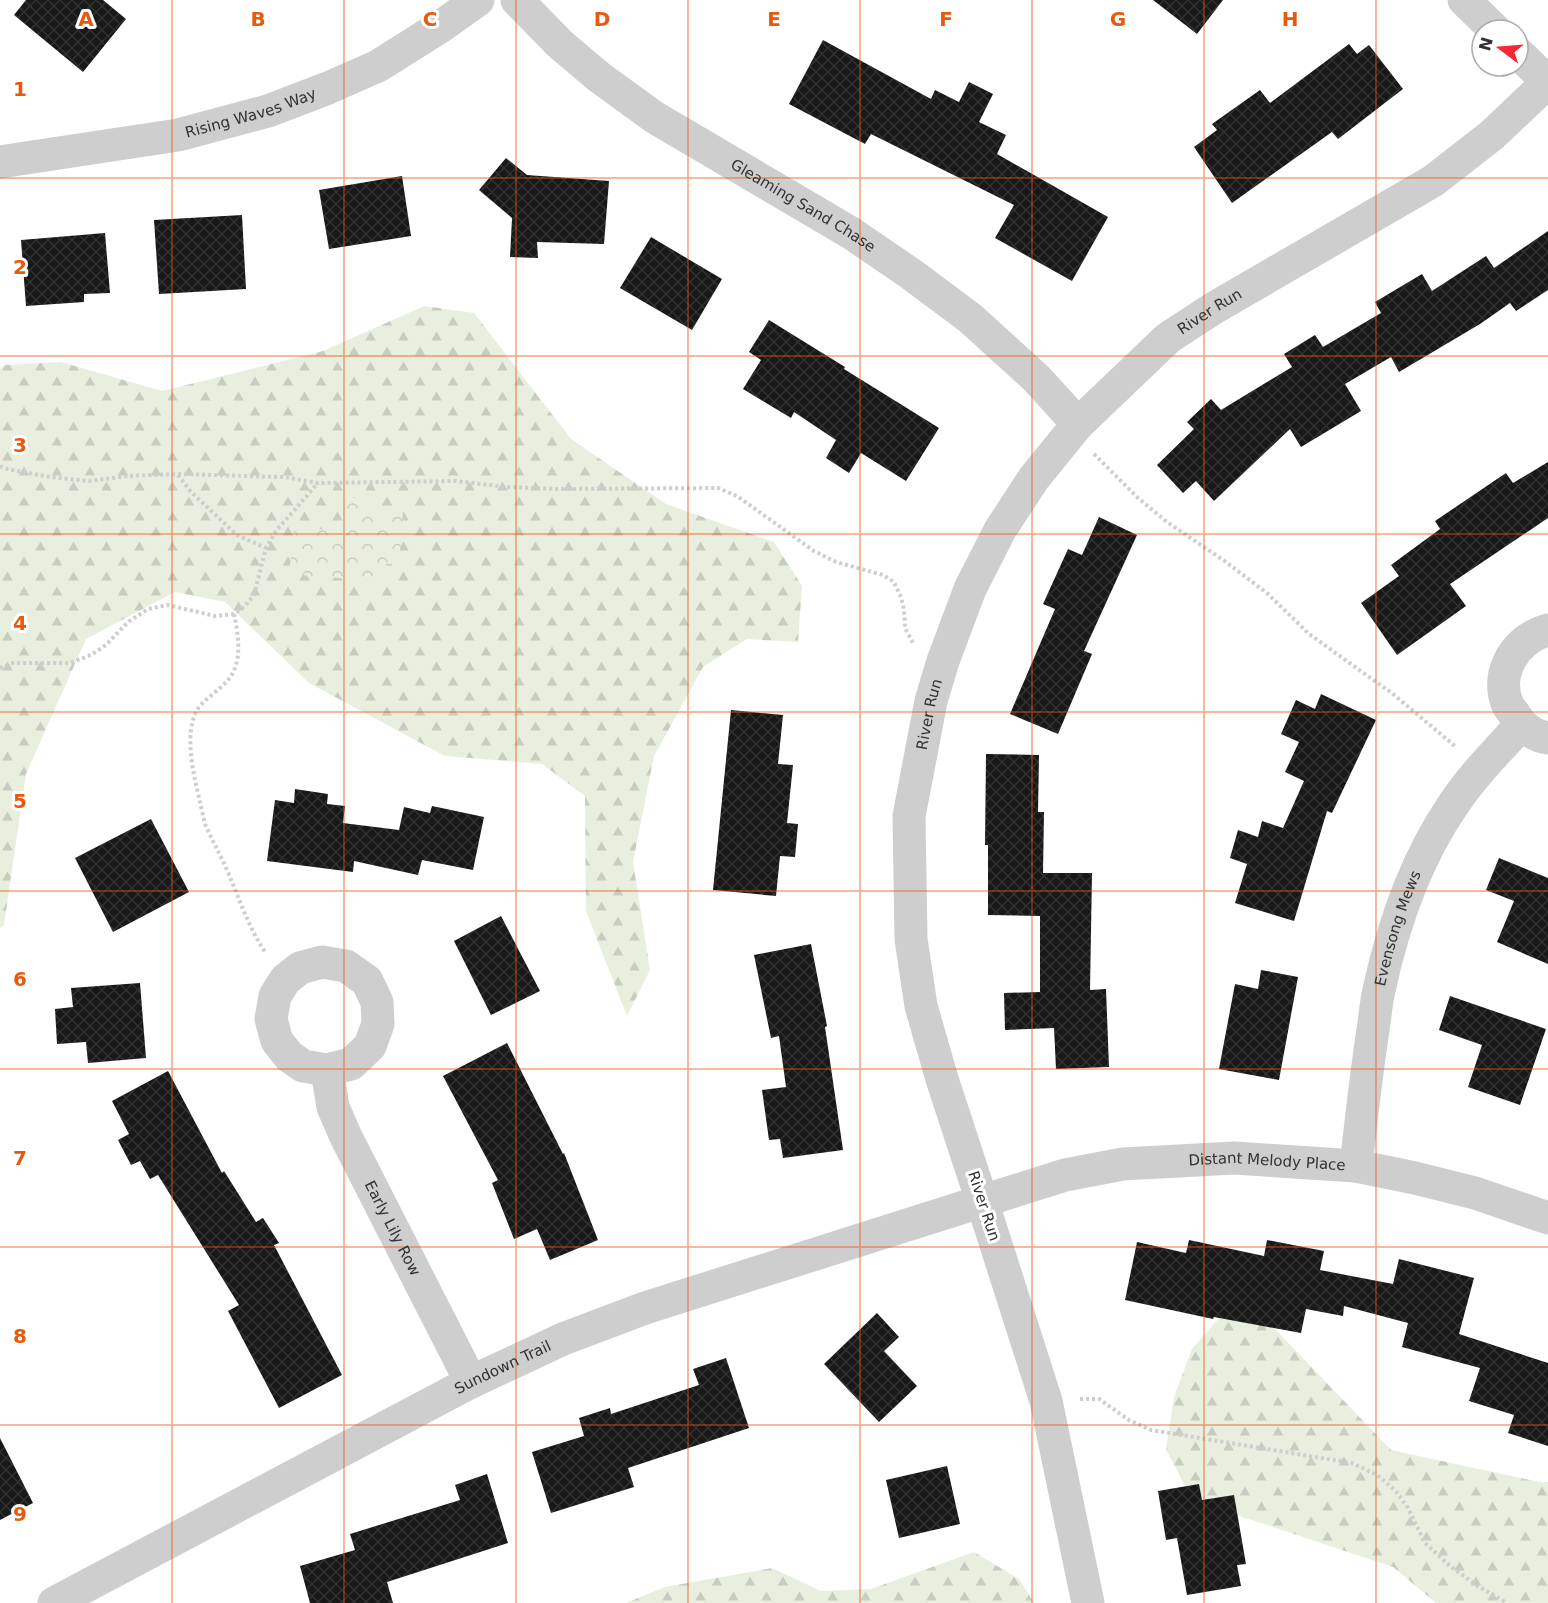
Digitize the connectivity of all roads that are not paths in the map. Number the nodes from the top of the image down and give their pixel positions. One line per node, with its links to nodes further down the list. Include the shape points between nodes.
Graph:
1 (478, 0): 7 (street, Rising Waves Way, via 378,66 268,111 178,135)
2 (517, 0): 8 (street, Gleaming Sand Chase, via 560,44 654,117 851,233 970,318 1036,378)
3 (1464, 0): 4 (street)
4 (1483, 18)
5 (1530, 65): 6 (street)
6 (1548, 82): 8 (street, River Run, via 1492,135 1432,181 1168,338)
7 (0, 162)
8 (1074, 428): 13 (street, River Run, via 1034,478 1000,530 970,589 931,701 909,816 910,939 921,1006)
9 (1548, 630): 10 (street, Evensong Mews, via 1536,633 1520,645 1510,658 1504,682 1507,703)
10 (1534, 731): 12 (street, Evensong Mews, via 1481,769 1454,804 1411,885 1379,990)
11 (327, 1070): 11 (street, via 303,1066 289,1056 276,1041 271,1019 275,996 285,980 300,968 322,962 346,966 367,981 377,1002 378,1024 370,1046 351,1064); 15 (street, Early Lily Row, via 333,1107 346,1137)
12 (1356, 1166): 13 (street, Distant Melody Place, via 1234,1158 1123,1164 1065,1175); 14 (street, Distant Melody Place, via 1475,1193)
13 (982, 1201): 15 (street, Sundown Trail, via 645,1308 563,1339); 17 (street, River Run, via 1046,1401)
14 (1548, 1218)
15 (471, 1382): 16 (street, Sundown Trail)
16 (54, 1603)
17 (1089, 1603)

